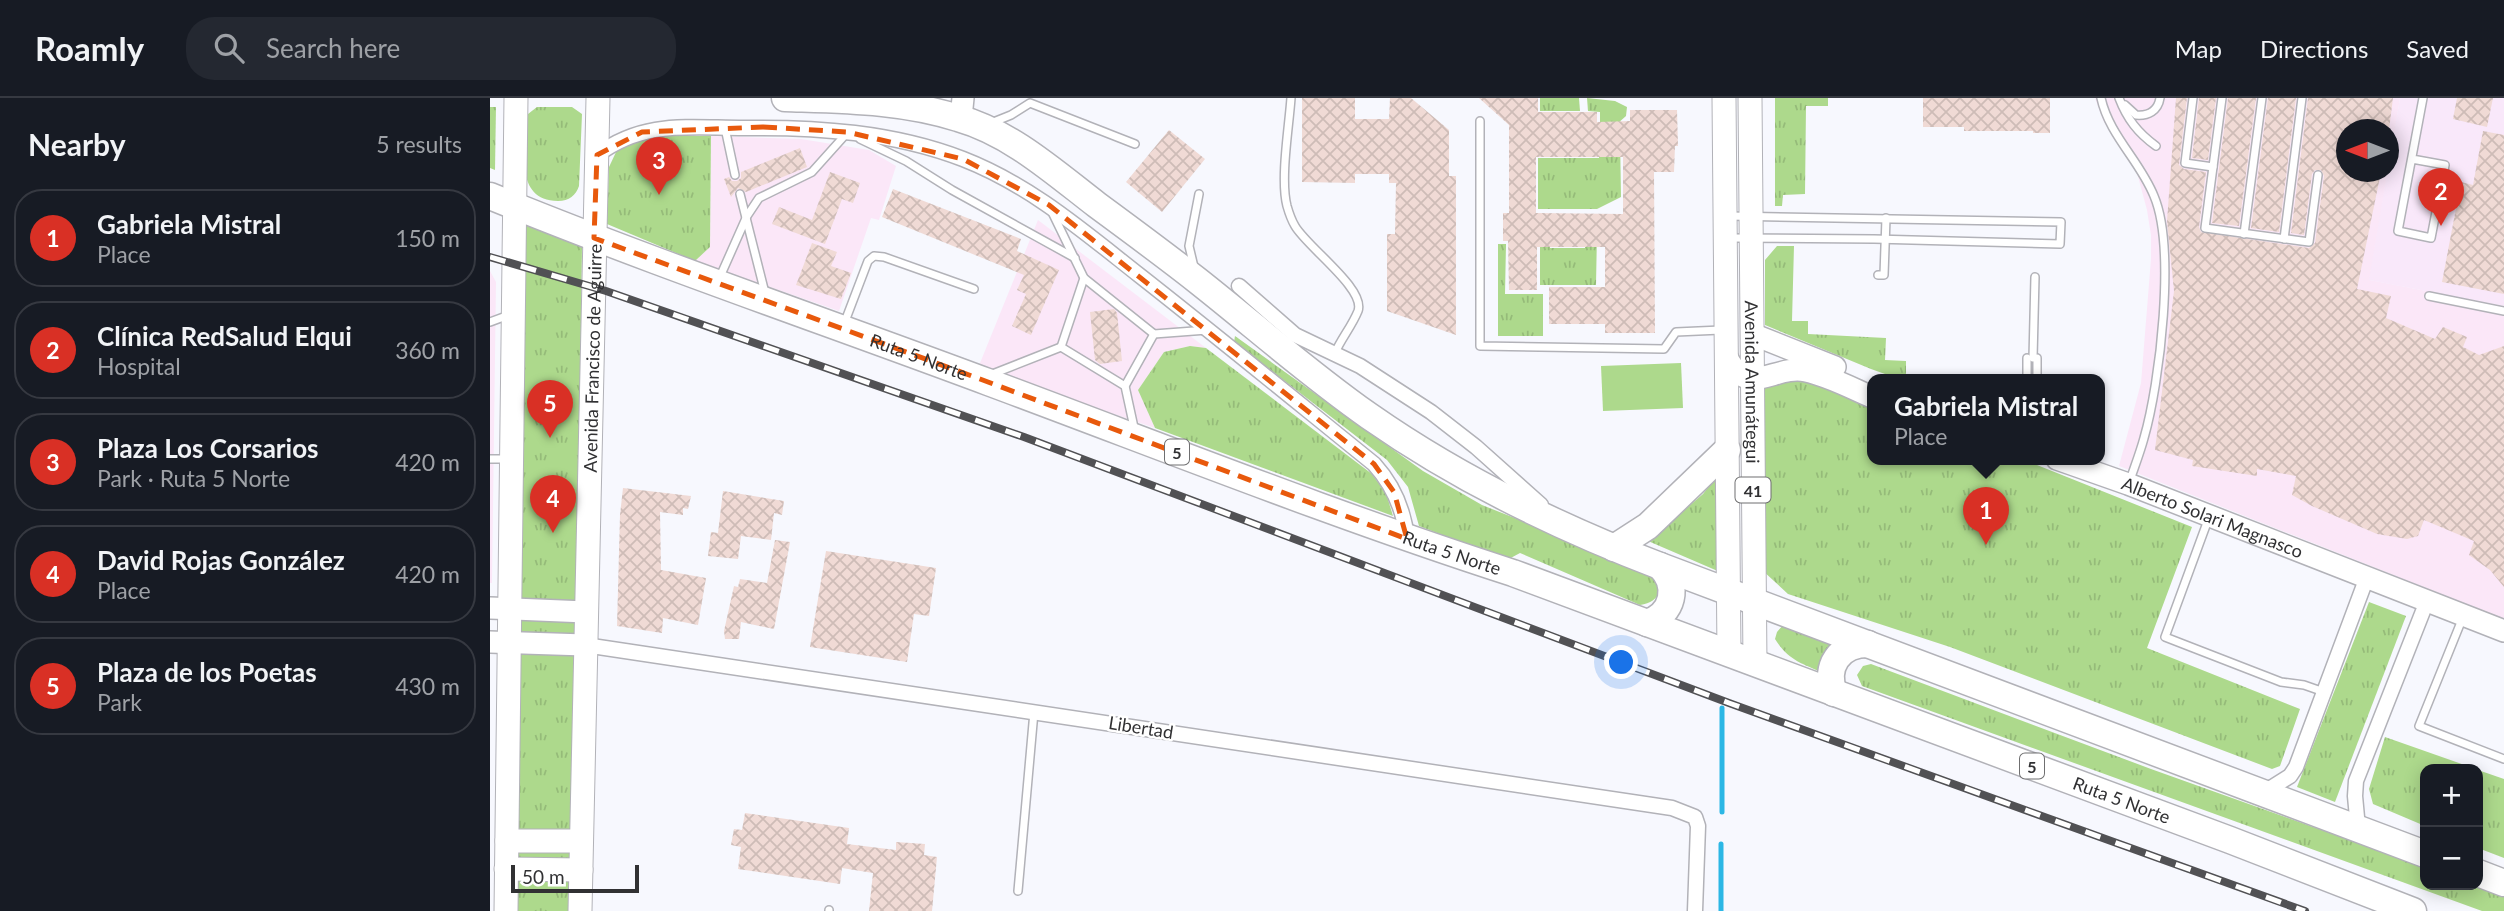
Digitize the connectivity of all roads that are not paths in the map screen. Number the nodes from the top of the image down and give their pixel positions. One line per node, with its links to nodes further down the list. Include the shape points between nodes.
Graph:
1 (516, 98): 30 (main road)
2 (598, 98): 23 (main road, Avenida Francisco de Aguirre)
3 (785, 98): 17 (highway, via 872,100)
4 (1021, 98): 16 (lane)
5 (1291, 98): 60 (lane, via 1287,204 1295,227 1357,296 1359,308)
6 (1724, 98): 34 (main road, Avenida Amunátegui / 41)
7 (1750, 98): 35 (main road, Avenida Amunátegui / 41)
8 (2101, 98): 74 (lane, via 2108,119 2155,197 2165,254 2157,370 2145,436)
9 (2121, 98): 10 (lane, via 2131,112 2142,115 2156,108); 22 (lane, via 2128,119)
10 (2160, 98)
11 (2193, 98): 25 (lane, via 2185,163)
12 (2222, 98): 25 (lane)
13 (2262, 98): 36 (lane)
14 (2302, 98): 39 (lane)
15 (2423, 98): 24 (lane)
16 (1030, 103): 17 (lane, via 1011,115); 21 (lane)
17 (968, 114): 44 (highway, via 1026,151)
18 (1480, 121): 56 (lane, via 1480,346 1664,349 1676,332)
19 (726, 128): 20 (street); 23 (street, via 642,132); 26 (lane)
20 (847, 132): 31 (street, via 911,143 963,159); 32 (lane, via 812,172 764,194); 40 (lane)
21 (1135, 144)
22 (2156, 146)
23 (597, 155): 37 (main road, Avenida Francisco de Aguirre)
24 (2412, 159): 24 (lane, via 2445,165 2431,238 2398,231)
25 (2213, 167): 36 (lane, via 2205,228)
26 (734, 175)
27 (2318, 175): 39 (lane, via 2309,242)
28 (740, 194): 32 (lane)
29 (1199, 194): 44 (lane, via 1189,246)
30 (502, 200): 37 (highway, Ruta 5 Norte / 5); 52 (main road)
31 (1049, 205): 40 (lane); 55 (street)
32 (747, 216): 45 (lane); 49 (lane)
33 (1886, 218): 35 (lane); 38 (lane); 38 (lane, via 2061,222 2060,244)
34 (1725, 227): 35 (lane); 35 (lane); 56 (main road, Avenida Amunátegui / 41)
35 (1751, 227): 38 (lane); 58 (main road, Avenida Amunátegui / 41)
36 (2244, 233): 39 (lane)
37 (594, 238): 45 (highway, Ruta 5 Norte / 5); 85 (main road, Avenida Francisco de Aguirre)
38 (1885, 239): 41 (lane, via 1884,275)
39 (2284, 239)
40 (1075, 258): 43 (lane)
41 (1878, 275)
42 (2035, 277): 62 (lane)
43 (1084, 278): 57 (lane); 59 (lane)
44 (1198, 281): 51 (highway)
45 (718, 282): 49 (highway, Ruta 5 Norte / 5)
46 (1239, 286): 51 (street)
47 (974, 289): 54 (lane, via 874,256)
48 (2429, 296): 50 (lane)
49 (767, 300): 54 (highway, Ruta 5 Norte / 5)
50 (2504, 310)
51 (1251, 311): 60 (street); 76 (highway, via 1330,387 1410,443 1498,494)
52 (513, 313): 53 (lane); 72 (main road)
53 (490, 322)
54 (842, 328): 65 (highway, Ruta 5 Norte / 5)
55 (1208, 330): 57 (lane); 77 (street, via 1381,472 1399,503)
56 (1726, 330): 61 (main road, Avenida Amunátegui / 41)
57 (1154, 334): 68 (lane)
58 (1752, 334): 66 (main road, Avenida Amunátegui / 41); 67 (street)
59 (1061, 346): 65 (lane); 68 (lane)
60 (1334, 354): 76 (street, via 1431,412)
61 (1726, 355): 66 (street, via 1736,372); 71 (main road, Avenida Amunátegui / 41)
62 (2032, 358): 63 (lane); 64 (lane)
63 (2028, 374)
64 (2036, 374)
65 (980, 379): 70 (highway, Ruta 5 Norte / 5)
66 (1753, 379): 69 (street, via 1800,370); 82 (main road, Avenida Amunátegui / 41)
67 (1867, 380)
68 (1125, 386): 70 (lane)
69 (1867, 395)
70 (1137, 437): 77 (highway, Ruta 5 Norte / 5)
71 (1727, 450): 78 (highway, via 1648,526); 81 (main road, Avenida Amunátegui / 41)
72 (500, 459): 84 (main road)
73 (2074, 465): 74 (street, Alberto Solari Magnasco)
74 (2128, 484): 75 (street, Alberto Solari Magnasco)
75 (2210, 516): 80 (street, Alberto Solari Magnasco); 94 (lane, via 2165,638 2281,682)
76 (1570, 528): 78 (highway)
77 (1407, 539): 87 (highway, Ruta 5 Norte / 5)
78 (1614, 548): 79 (highway)
79 (1660, 566): 81 (highway); 87 (highway, via 1670,579 1673,595 1667,610)
80 (2367, 577): 83 (street, Alberto Solari Magnasco); 94 (street)
81 (1729, 592): 82 (highway); 92 (main road, Avenida Amunátegui / 41)
82 (1754, 601): 90 (highway); 93 (main road, Avenida Amunátegui / 41)
83 (2427, 601): 86 (street, Alberto Solari Magnasco); 99 (street, via 2356,781)
84 (500, 608): 85 (street); 89 (main road)
85 (586, 612): 91 (main road, Avenida Francisco de Aguirre)
86 (2463, 615): 88 (street, Alberto Solari Magnasco); 97 (lane, via 2418,726)
87 (1647, 623): 92 (highway, Ruta 5 Norte / 5)
88 (2504, 631)
89 (499, 643): 91 (street); 101 (main road)
90 (1868, 644): 95 (highway, via 1850,646 1836,657 1830,671); 98 (highway)
91 (585, 645): 96 (street, Libertad); 100 (main road, Avenida Francisco de Aguirre)
92 (1729, 654): 93 (highway, Ruta 5 Norte / 5)
93 (1755, 664): 95 (highway, Ruta 5 Norte / 5)
94 (2324, 692): 98 (street, via 2296,767)
95 (1835, 693): 110 (highway, Ruta 5 Norte / 5)
96 (1034, 711): 106 (lane); 109 (street, Libertad, via 1672,808 1695,817)
97 (2504, 759)
98 (2263, 793): 99 (highway)
99 (2358, 828): 102 (highway)
100 (581, 841): 101 (main road); 103 (main road, Avenida Francisco de Aguirre)
101 (503, 844): 103 (main road); 107 (main road)
102 (2420, 851)
103 (580, 870): 108 (main road, Avenida Francisco de Aguirre)
104 (2483, 875): 105 (highway)
105 (2504, 883)
106 (1018, 891)
107 (506, 911)
108 (580, 911)
109 (1695, 911)
110 (2413, 911)

